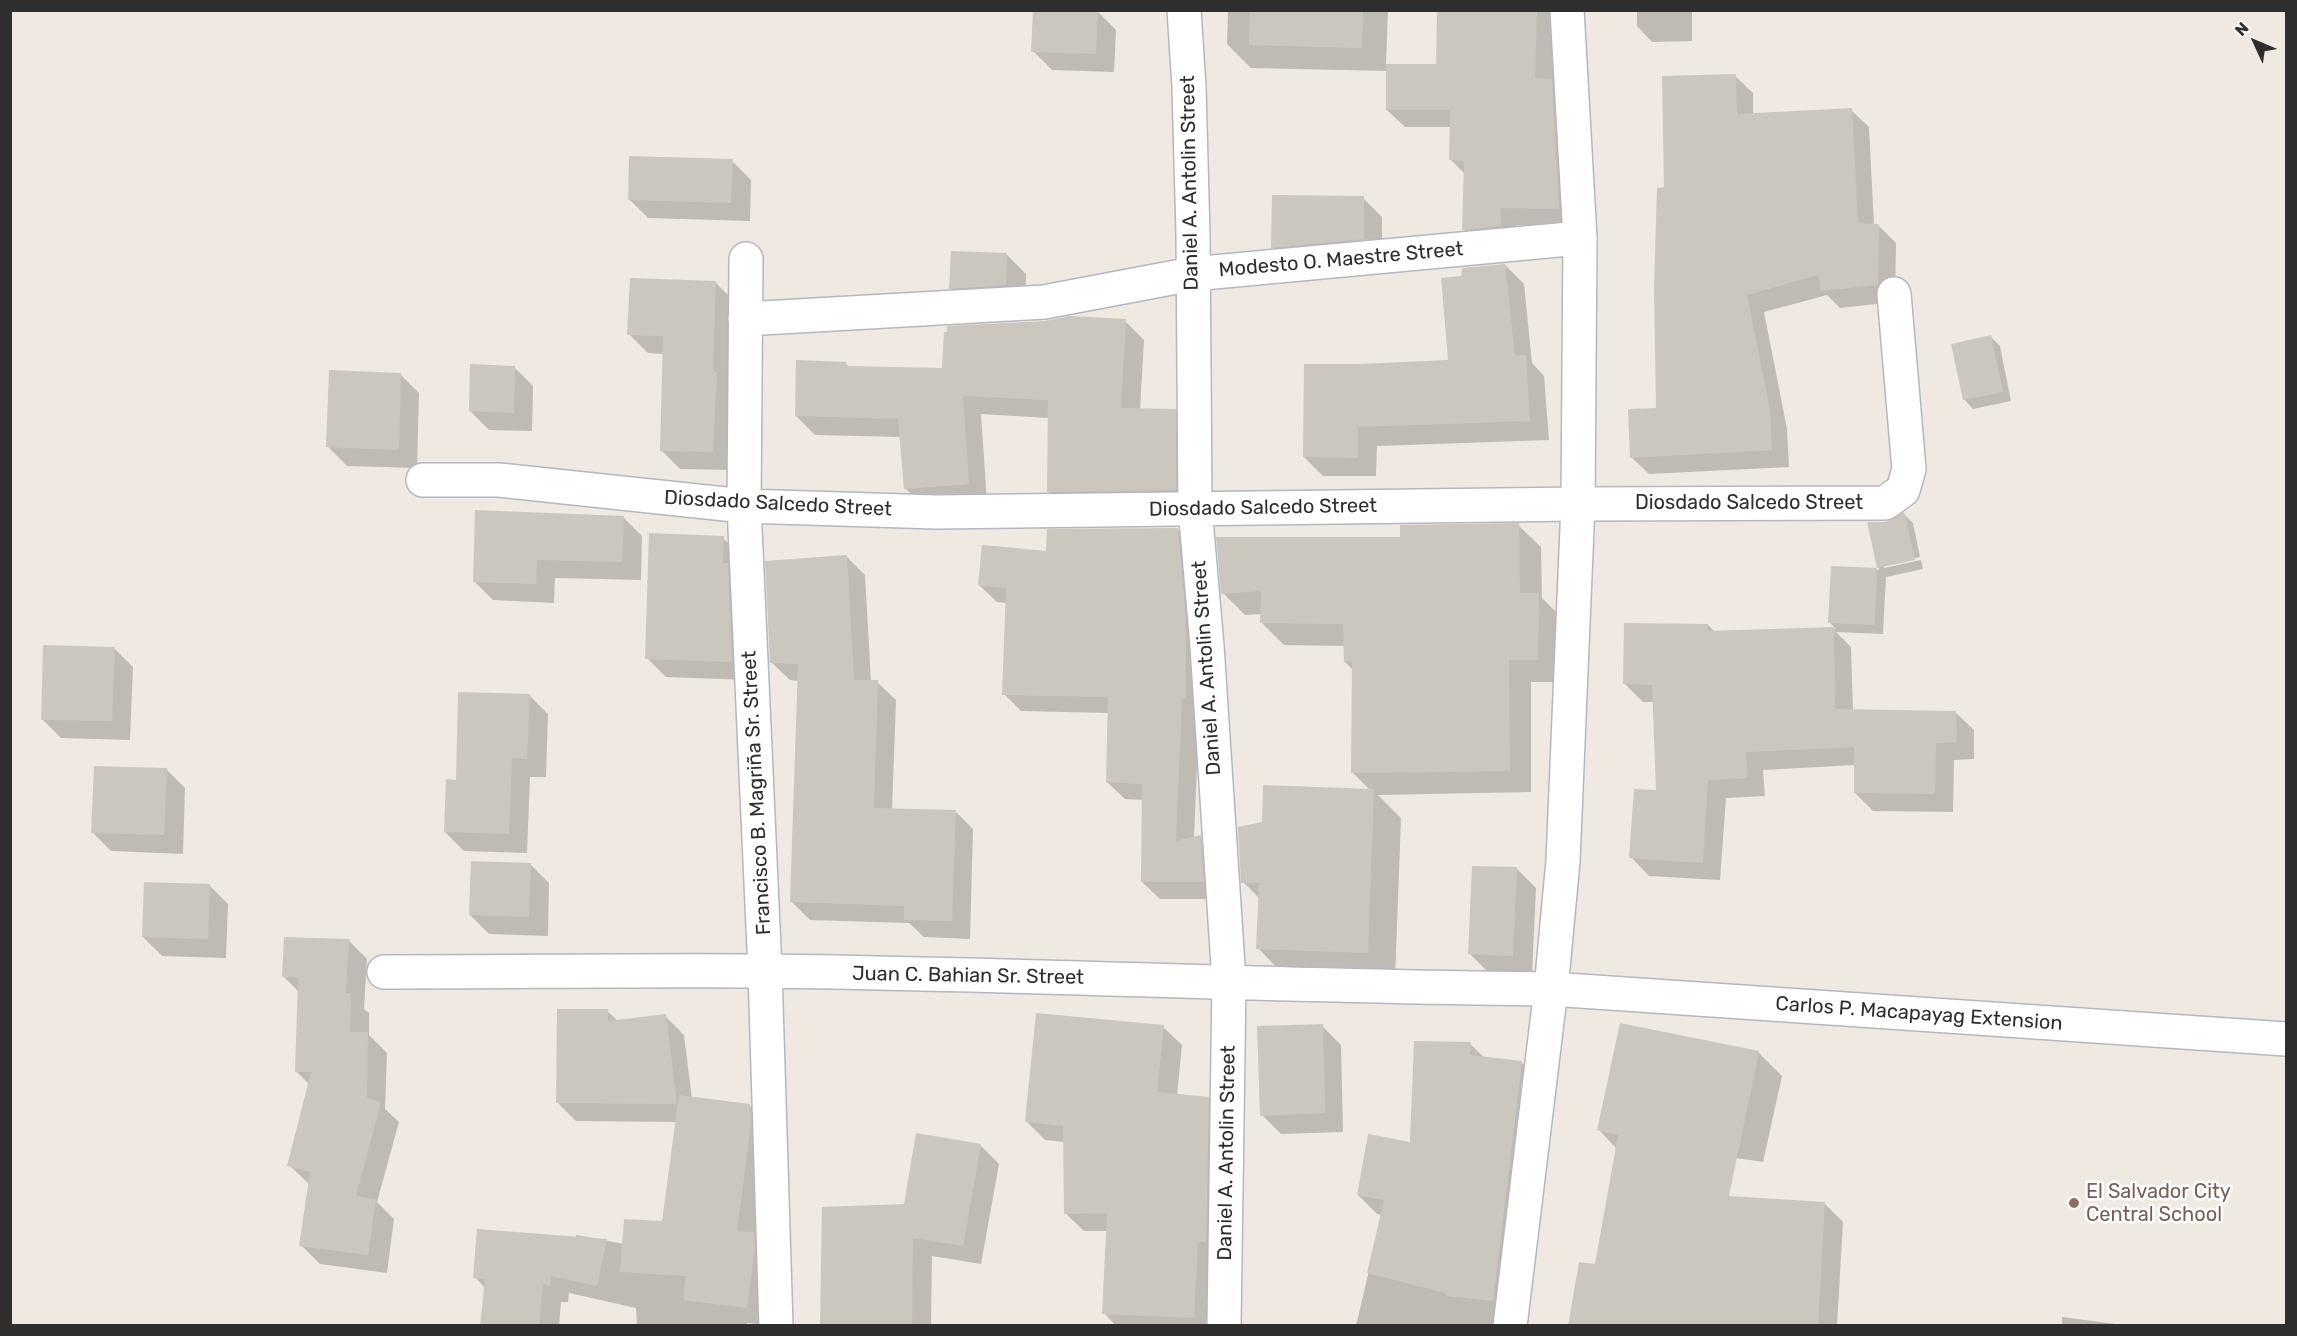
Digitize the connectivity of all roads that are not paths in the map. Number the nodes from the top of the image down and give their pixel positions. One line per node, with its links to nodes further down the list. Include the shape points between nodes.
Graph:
1 (1184, 10): 5 (street, Daniel A. Antolin Street)
2 (1567, 10): 3 (street)
3 (1580, 238): 5 (street, Modesto O. Maestre Street); 9 (street)
4 (746, 260): 7 (street, Francisco B. Magriña Sr. Street)
5 (1192, 274): 7 (street, Modesto O. Maestre Street, via 1044,302); 11 (street, Daniel A. Antolin Street)
6 (1894, 294): 9 (street, Diosdado Salcedo Street, via 1909,469 1903,490 1885,503)
7 (745, 319): 10 (street, Francisco B. Magriña Sr. Street)
8 (423, 480): 10 (street, Diosdado Salcedo Street, via 499,480)
9 (1578, 504): 11 (street, Diosdado Salcedo Street); 15 (street, via 1563,861)
10 (744, 506): 11 (street, Diosdado Salcedo Street, via 936,512); 12 (street, Francisco B. Magriña Sr. Street)
11 (1195, 508): 14 (street, Daniel A. Antolin Street)
12 (765, 971): 13 (street, Juan C. Bahian Sr. Street); 14 (street, Juan C. Bahian Sr. Street); 17 (street, Francisco B. Magriña Sr. Street)
13 (384, 972)
14 (1229, 981): 15 (street, Juan C. Bahian Sr. Street); 18 (street, Daniel A. Antolin Street)
15 (1551, 989): 16 (street, Carlos P. Macapayag Extension); 19 (street)
16 (2286, 1039)
17 (777, 1326)
18 (1224, 1326)
19 (1510, 1326)

